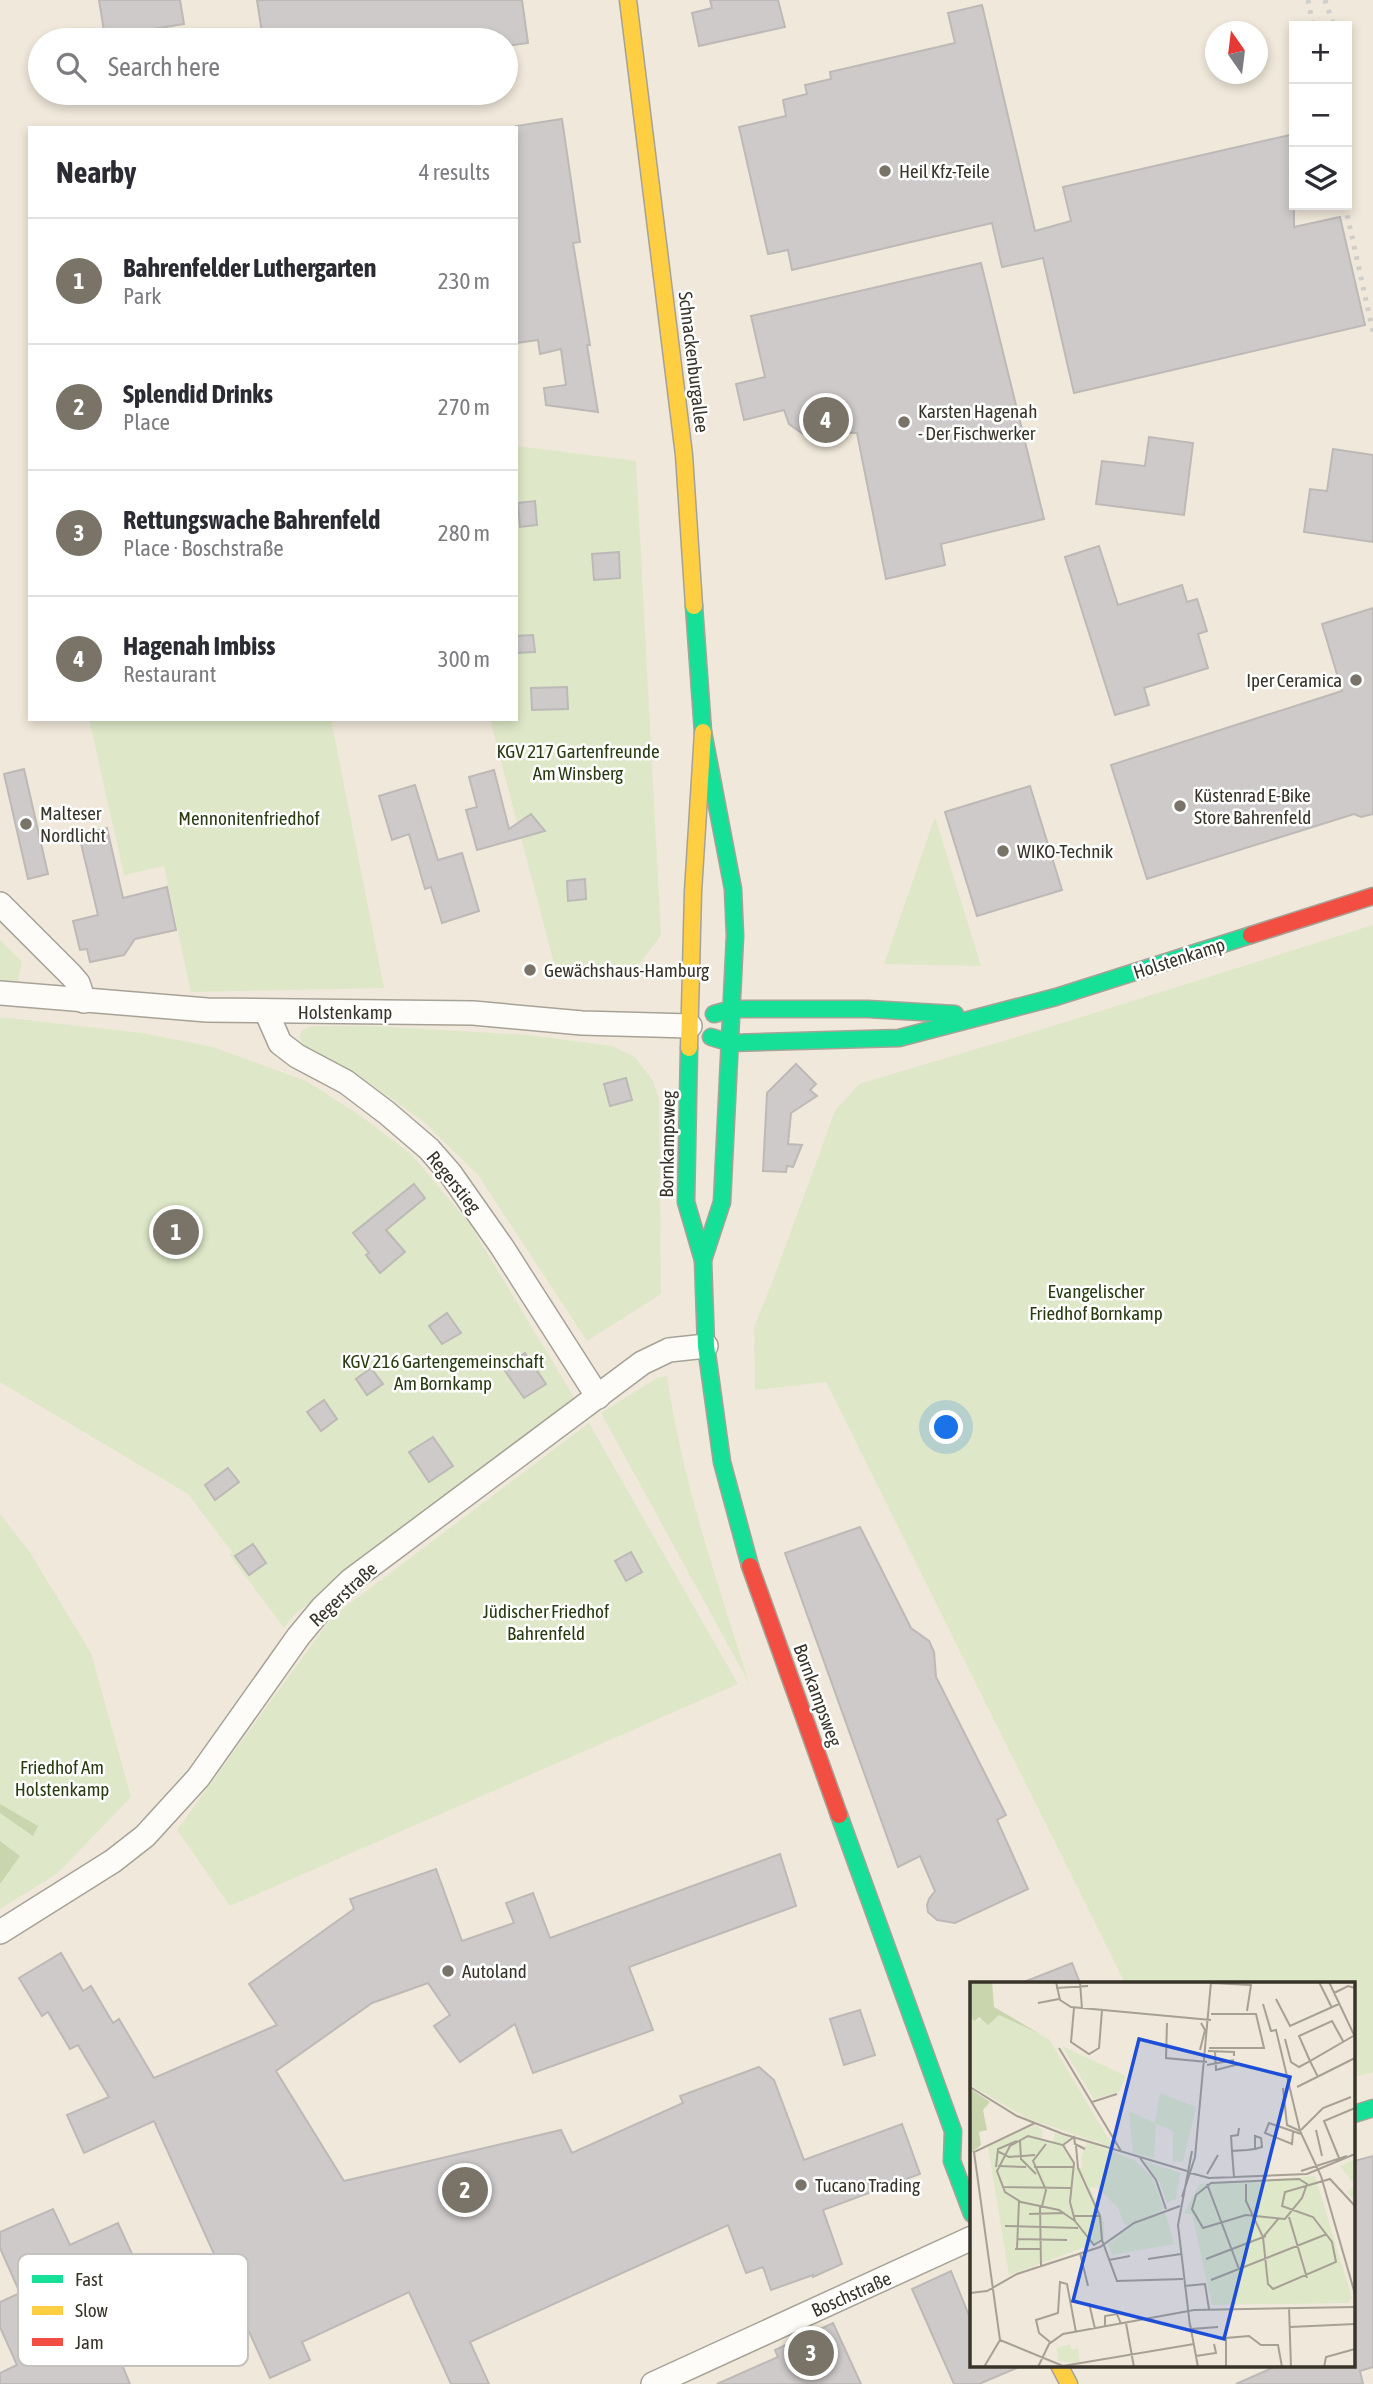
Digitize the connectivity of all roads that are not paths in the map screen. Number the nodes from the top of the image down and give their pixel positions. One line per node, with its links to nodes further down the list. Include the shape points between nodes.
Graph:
1 (628, 0): 2 (main road, Schnackenburgallee, via 684,455)
2 (703, 732): 7 (main road, Schnackenburgallee, via 733,890); 10 (main road, Schnackenburgallee)
3 (1373, 896): 9 (main road, Holstenkamp, via 1056,997)
4 (0, 904): 6 (street, via 78,983)
5 (0, 993): 6 (street, Holstenkamp)
6 (84, 1001): 8 (street, Holstenkamp)
7 (732, 1009): 9 (main road, Holstenkamp); 10 (main road, Holstenkamp); 11 (main road, Schnackenburgallee)
8 (266, 1011): 10 (street, Holstenkamp, via 473,1013); 14 (street, Regerstieg, via 280,1043 387,1113 450,1173)
9 (984, 1015): 11 (main road, Holstenkamp, via 899,1038)
10 (690, 1026): 11 (main road, Holstenkamp); 12 (main road, Bornkampsweg, via 686,1202)
11 (731, 1043): 12 (main road, Bornkampsweg, via 722,1202)
12 (703, 1260): 13 (main road, Bornkampsweg)
13 (706, 1346): 14 (street, Regerstraße, via 670,1350 642,1363); 18 (main road, Bornkampsweg, via 722,1462 744,1549)
14 (598, 1397): 15 (street, Regerstraße, via 350,1581 298,1637 198,1778 145,1836)
15 (0, 1932)
16 (1373, 2108): 17 (main road)
17 (1356, 2113)
18 (953, 2131): 19 (main road, Bornkampsweg); 20 (main road, Bornkampsweg, via 952,2161)
19 (970, 2148)
20 (970, 2209)
21 (970, 2239): 23 (street, Boschstraße)
22 (1060, 2366): 24 (main road)
23 (653, 2384)
24 (1069, 2384)

